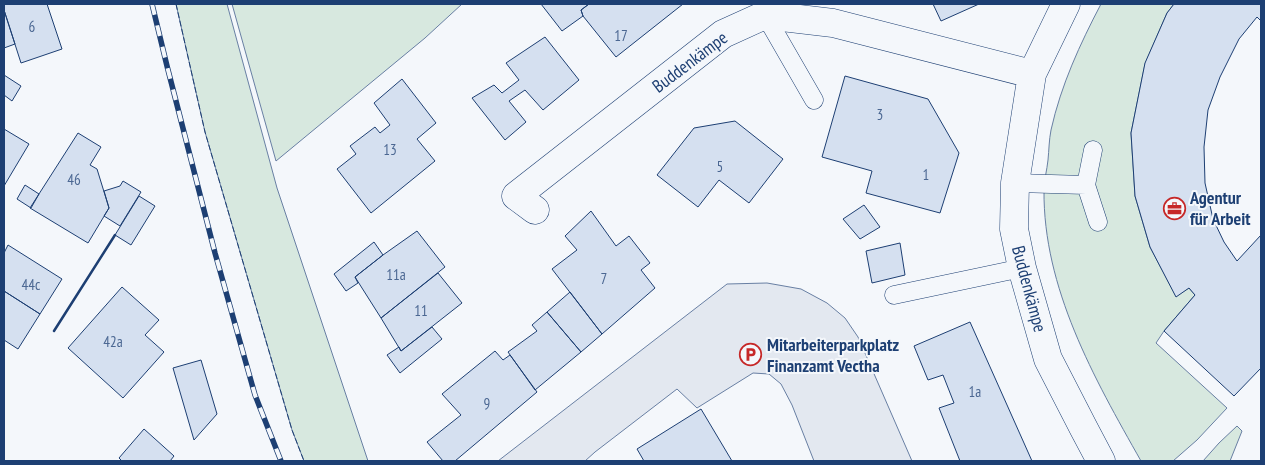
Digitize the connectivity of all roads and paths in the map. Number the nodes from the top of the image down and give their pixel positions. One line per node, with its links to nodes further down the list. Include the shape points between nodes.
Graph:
1 (1066, 4): 3 (street, Buddenkämpe)
2 (765, 16): 3 (street, Buddenkämpe, via 833,22); 4 (lane); 8 (street, Buddenkämpe, via 723,34 516,196)
3 (1032, 74): 6 (street, Buddenkämpe)
4 (814, 100)
5 (1093, 150): 7 (lane)
6 (1015, 183): 7 (lane); 10 (street, Buddenkämpe, via 1014,229)
7 (1086, 185): 9 (lane)
8 (535, 210)
9 (1098, 222)
10 (1022, 268): 11 (lane); 12 (street, Buddenkämpe, via 1048,358)
11 (894, 295)
12 (1102, 461)

